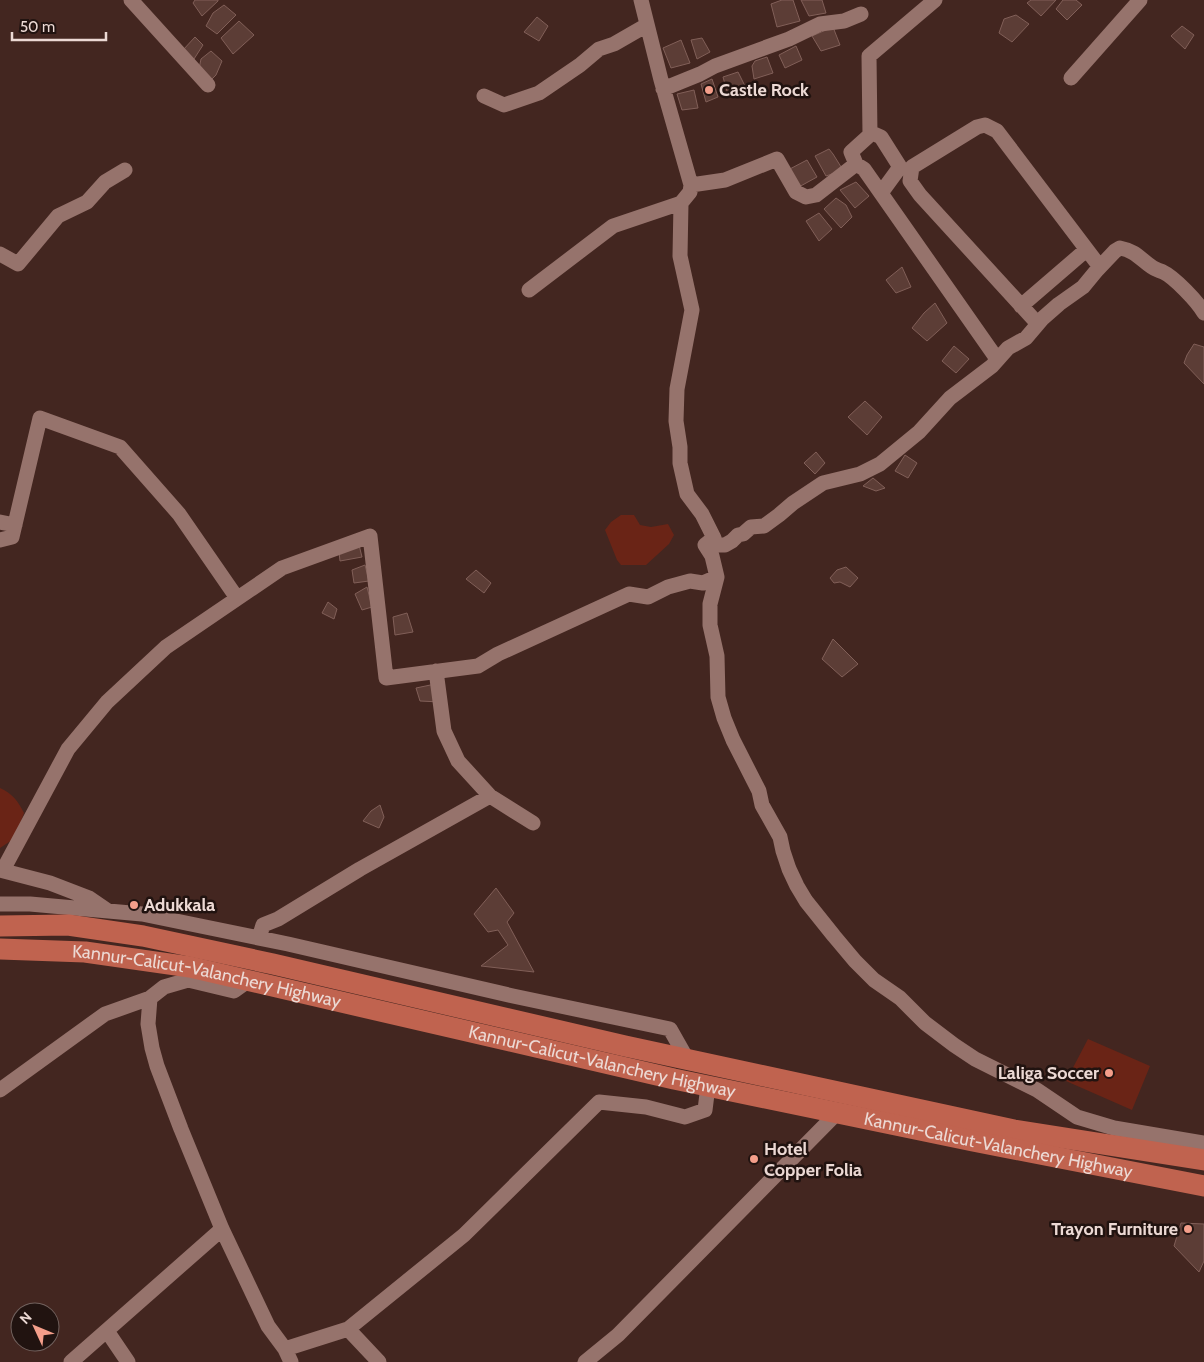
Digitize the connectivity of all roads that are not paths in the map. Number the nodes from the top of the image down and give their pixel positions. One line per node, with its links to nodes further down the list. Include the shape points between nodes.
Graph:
1 (131, 0): 8 (street)
2 (641, 0): 6 (street)
3 (934, 0): 11 (street, via 869,56)
4 (1140, 0): 7 (street)
5 (861, 14): 9 (street, via 844,21 820,24)
6 (647, 24): 9 (street); 10 (street, via 599,49 539,93 504,105)
7 (1071, 78)
8 (208, 84)
9 (663, 89): 14 (street)
10 (484, 96)
11 (870, 135): 12 (street, via 851,152); 15 (street, via 881,137 900,168)
12 (856, 164): 14 (street, via 816,195 806,197 796,192 777,159 725,180); 15 (street, via 864,169)
13 (125, 170): 18 (street, via 105,182 86,202 58,216 18,264)
14 (691, 185): 16 (street, via 690,192)
15 (881, 193): 24 (street)
16 (681, 203): 20 (street, via 613,226); 28 (street, via 680,256 692,310 677,389 676,421 687,494 714,538)
17 (1086, 250): 19 (street); 21 (street); 21 (street, via 997,131 985,125 912,167 910,181 920,195)
18 (0, 254)
19 (1100, 267): 22 (street, via 1120,248 1129,250 1164,272); 23 (street, via 1083,287)
20 (529, 290)
21 (1021, 306): 23 (street)
22 (1204, 312)
23 (1038, 324): 24 (street, via 1026,338 1008,348)
24 (998, 359): 28 (street, via 950,398 919,432 880,464 860,474 823,483 764,526 751,527 725,546)
25 (0, 522): 26 (street)
26 (15, 525): 27 (street, via 12,537); 30 (street, via 40,418 120,447 179,514)
27 (0, 540)
28 (705, 544): 29 (street)
29 (717, 577): 31 (street, via 703,583 690,581 668,587 648,597 629,594 478,666); 46 (street, via 710,604 710,625 717,656 718,697 724,718 759,791 762,805 780,837 797,886 845,950 874,980 954,1045 1036,1090 1076,1117 1114,1128)
30 (238, 598): 31 (street, via 282,568 370,536 386,678); 34 (street, via 166,647 107,702 68,749)
31 (436, 672): 32 (street, via 444,731 458,761)
32 (490, 796): 33 (street); 38 (street, via 360,869 278,920 263,925)
33 (533, 823)
34 (2, 870): 36 (street, via 90,898)
35 (0, 904): 36 (street)
36 (108, 911): 38 (street, via 142,914)
37 (0, 926): 42 (highway, Kannur-Calicut-Valanchery Highway, via 68,925 143,936)
38 (259, 938): 42 (street, via 670,1029)
39 (0, 948): 40 (highway, Kannur-Calicut-Valanchery Highway, via 85,952 190,967)
40 (248, 981): 41 (street, via 234,991 188,980 164,987); 43 (highway, Kannur-Calicut-Valanchery Highway)
41 (150, 998): 44 (street, via 105,1014); 49 (street, via 148,1024 157,1066)
42 (687, 1060): 47 (highway, Kannur-Calicut-Valanchery Highway, via 1014,1130)
43 (708, 1086): 45 (highway, Kannur-Calicut-Valanchery Highway); 50 (street, via 705,1110 685,1117 646,1107 599,1102 464,1234)
44 (0, 1090)
45 (837, 1113): 48 (highway, Kannur-Calicut-Valanchery Highway); 56 (street, via 618,1336)
46 (1204, 1143)
47 (1204, 1160)
48 (1204, 1186)
49 (222, 1229): 51 (street); 52 (street, via 268,1326)
50 (348, 1329): 52 (street); 55 (street)
51 (107, 1331): 53 (street); 54 (street)
52 (288, 1355)
53 (71, 1362)
54 (128, 1362)
55 (379, 1362)
56 (585, 1362)

